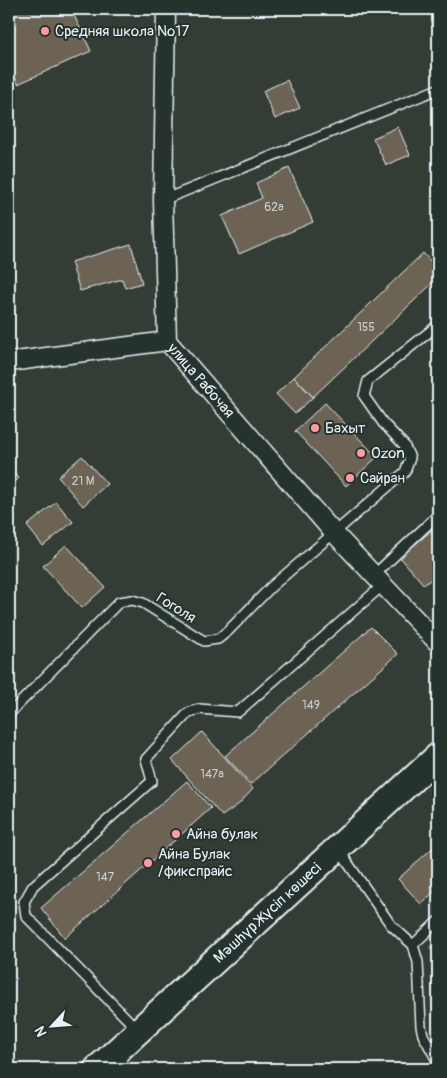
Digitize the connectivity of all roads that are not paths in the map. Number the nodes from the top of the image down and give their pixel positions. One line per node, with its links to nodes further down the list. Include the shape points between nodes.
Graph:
1 (166, 9): 3 (street, улица Рабочая)
2 (438, 89): 3 (lane)
3 (163, 200): 5 (street, улица Рабочая)
4 (438, 325): 8 (lane, Гоголя, via 368,381 364,396 410,458 405,472)
5 (166, 341): 6 (street); 8 (street, улица Рабочая)
6 (9, 362)
7 (438, 514): 9 (lane)
8 (334, 533): 9 (street, улица Рабочая); 11 (lane, Гоголя, via 218,638 204,641 143,603 132,600 119,602)
9 (378, 580): 10 (street, улица Рабочая); 16 (lane, via 238,712 199,709 188,713 146,759 152,781 33,886 24,902 26,916)
10 (438, 643)
11 (9, 714)
12 (438, 756): 13 (main road, Мәшһүр Жүсіп көшесі)
13 (338, 848): 15 (lane, via 391,925); 16 (main road, Мәшһүр Жүсіп көшесі)
14 (438, 921): 15 (lane)
15 (413, 945): 17 (lane, via 418,962 421,1026)
16 (138, 1031): 19 (main road, Мәшһүр Жүсіп көшесі)
17 (429, 1045): 18 (lane); 20 (lane)
18 (438, 1053)
19 (121, 1059): 21 (main road, Мәшһүр Жүсіп көшесі)
20 (438, 1062)
21 (97, 1069)

